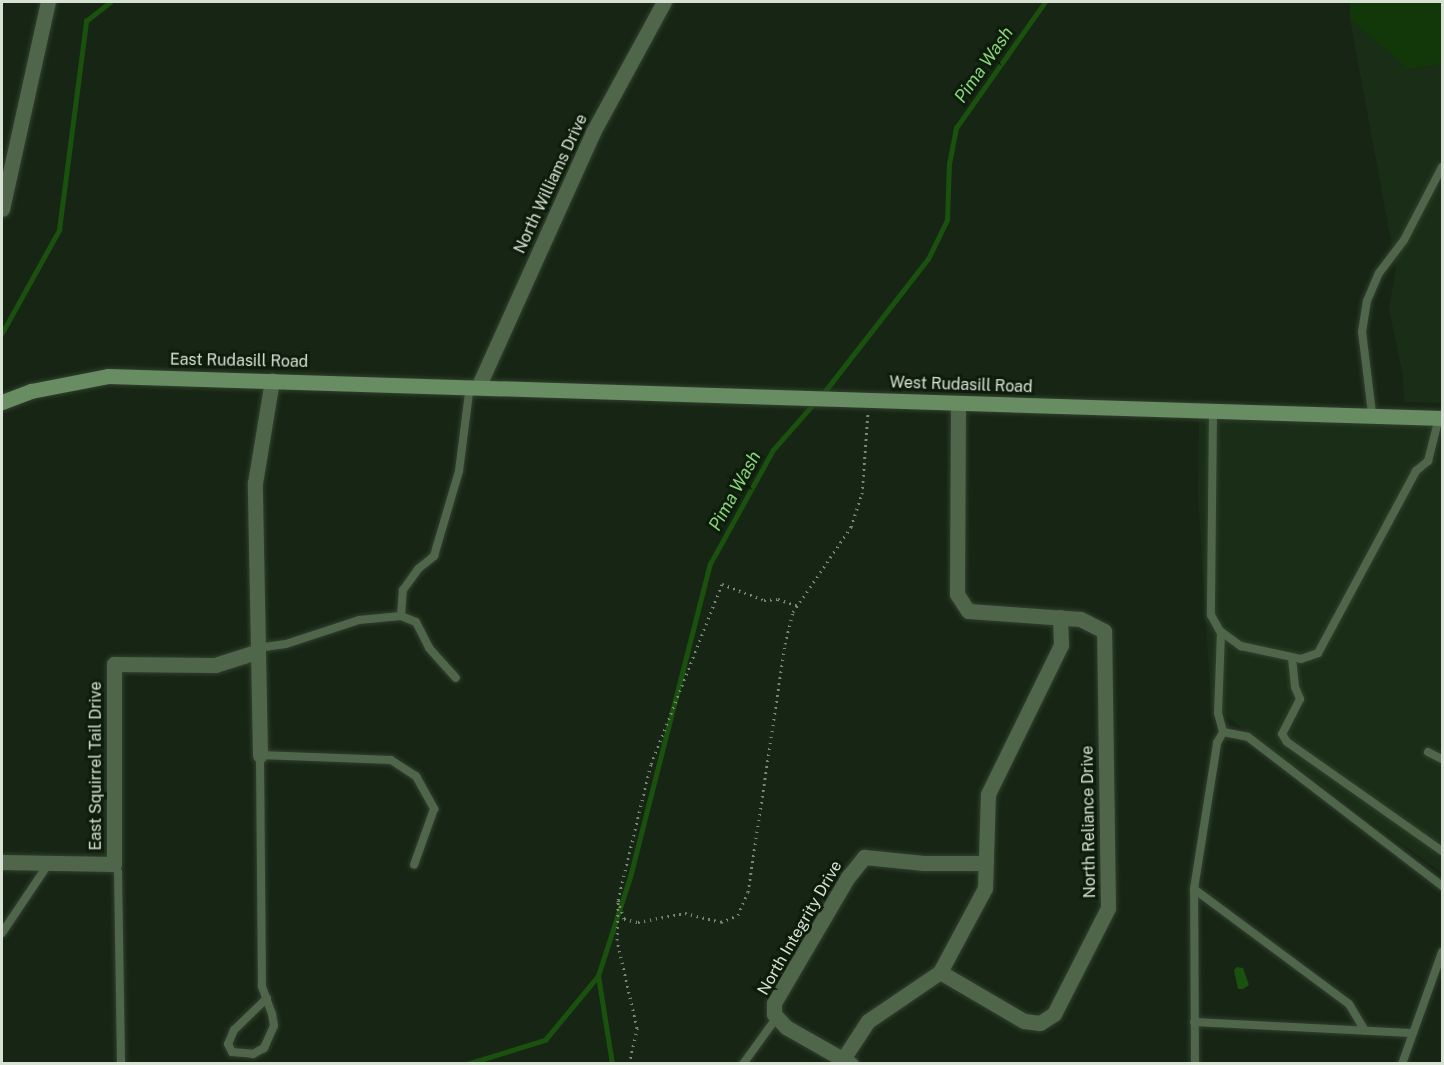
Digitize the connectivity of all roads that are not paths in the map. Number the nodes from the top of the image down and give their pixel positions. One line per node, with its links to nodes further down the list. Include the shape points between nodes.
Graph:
1 (48, 2): 4 (street)
2 (664, 2): 6 (street, North Williams Drive, via 593,132)
3 (1443, 167): 10 (lane, via 1404,240 1379,273 1367,301 1362,332)
4 (2, 209)
5 (273, 380): 6 (street, East Rudasill Road); 7 (street, East Rudasill Road, via 108,376 32,391); 17 (street, via 255,483)
6 (474, 385): 8 (street, West Rudasill Road); 14 (lane, via 459,471 434,556 404,590)
7 (2, 402)
8 (958, 404): 9 (street, West Rudasill Road); 15 (street, via 957,594 968,611)
9 (1213, 411): 10 (street, West Rudasill Road); 16 (lane, via 1211,615)
10 (1372, 413): 11 (street, West Rudasill Road)
11 (1441, 418): 12 (lane)
12 (1432, 445): 13 (lane); 18 (lane, via 1428,461 1416,471 1318,653)
13 (1443, 445)
14 (401, 616): 17 (lane, via 360,620); 19 (lane, via 416,622 429,648)
15 (1060, 617): 27 (street, via 1061,645 988,794); 34 (street, North Reliance Drive, via 1080,619 1104,631 1108,908 1054,1014 1040,1023 1024,1021)
16 (1221, 632): 18 (lane, via 1241,646); 20 (lane, via 1218,713)
17 (256, 650): 22 (street); 28 (street, East Squirrel Tail Drive, via 215,665 114,664)
18 (1292, 658): 24 (lane, via 1300,699 1282,734 1287,742)
19 (456, 678)
20 (1223, 732): 30 (lane, via 1248,737); 31 (lane, via 1217,743)
21 (1428, 752): 23 (lane)
22 (260, 755): 29 (lane, via 391,760 416,776 434,809); 35 (lane, via 262,986)
23 (1443, 759)
24 (1443, 851)
25 (2, 862): 26 (street, East Squirrel Tail Drive)
26 (49, 863): 28 (street, East Squirrel Tail Drive); 32 (lane)
27 (986, 863): 34 (street, via 984,888); 36 (street, North Integrity Drive, via 924,863 864,857 848,877 774,1002)
28 (114, 864): 41 (lane, via 118,872)
29 (414, 865)
30 (1443, 886)
31 (1194, 889): 37 (lane); 38 (lane, via 1349,1004)
32 (2, 933)
33 (1443, 952): 39 (lane)
34 (940, 972): 40 (street, via 868,1021)
35 (267, 998): 35 (lane, via 274,1026 264,1048 253,1054 232,1052 228,1044 234,1030)
36 (777, 1017): 40 (street, North Integrity Drive); 42 (lane)
37 (1194, 1022): 38 (lane); 43 (lane)
38 (1365, 1031): 39 (lane)
39 (1411, 1033): 44 (lane)
40 (847, 1061)
41 (121, 1064)
42 (743, 1064)
43 (1195, 1064)
44 (1402, 1064)

